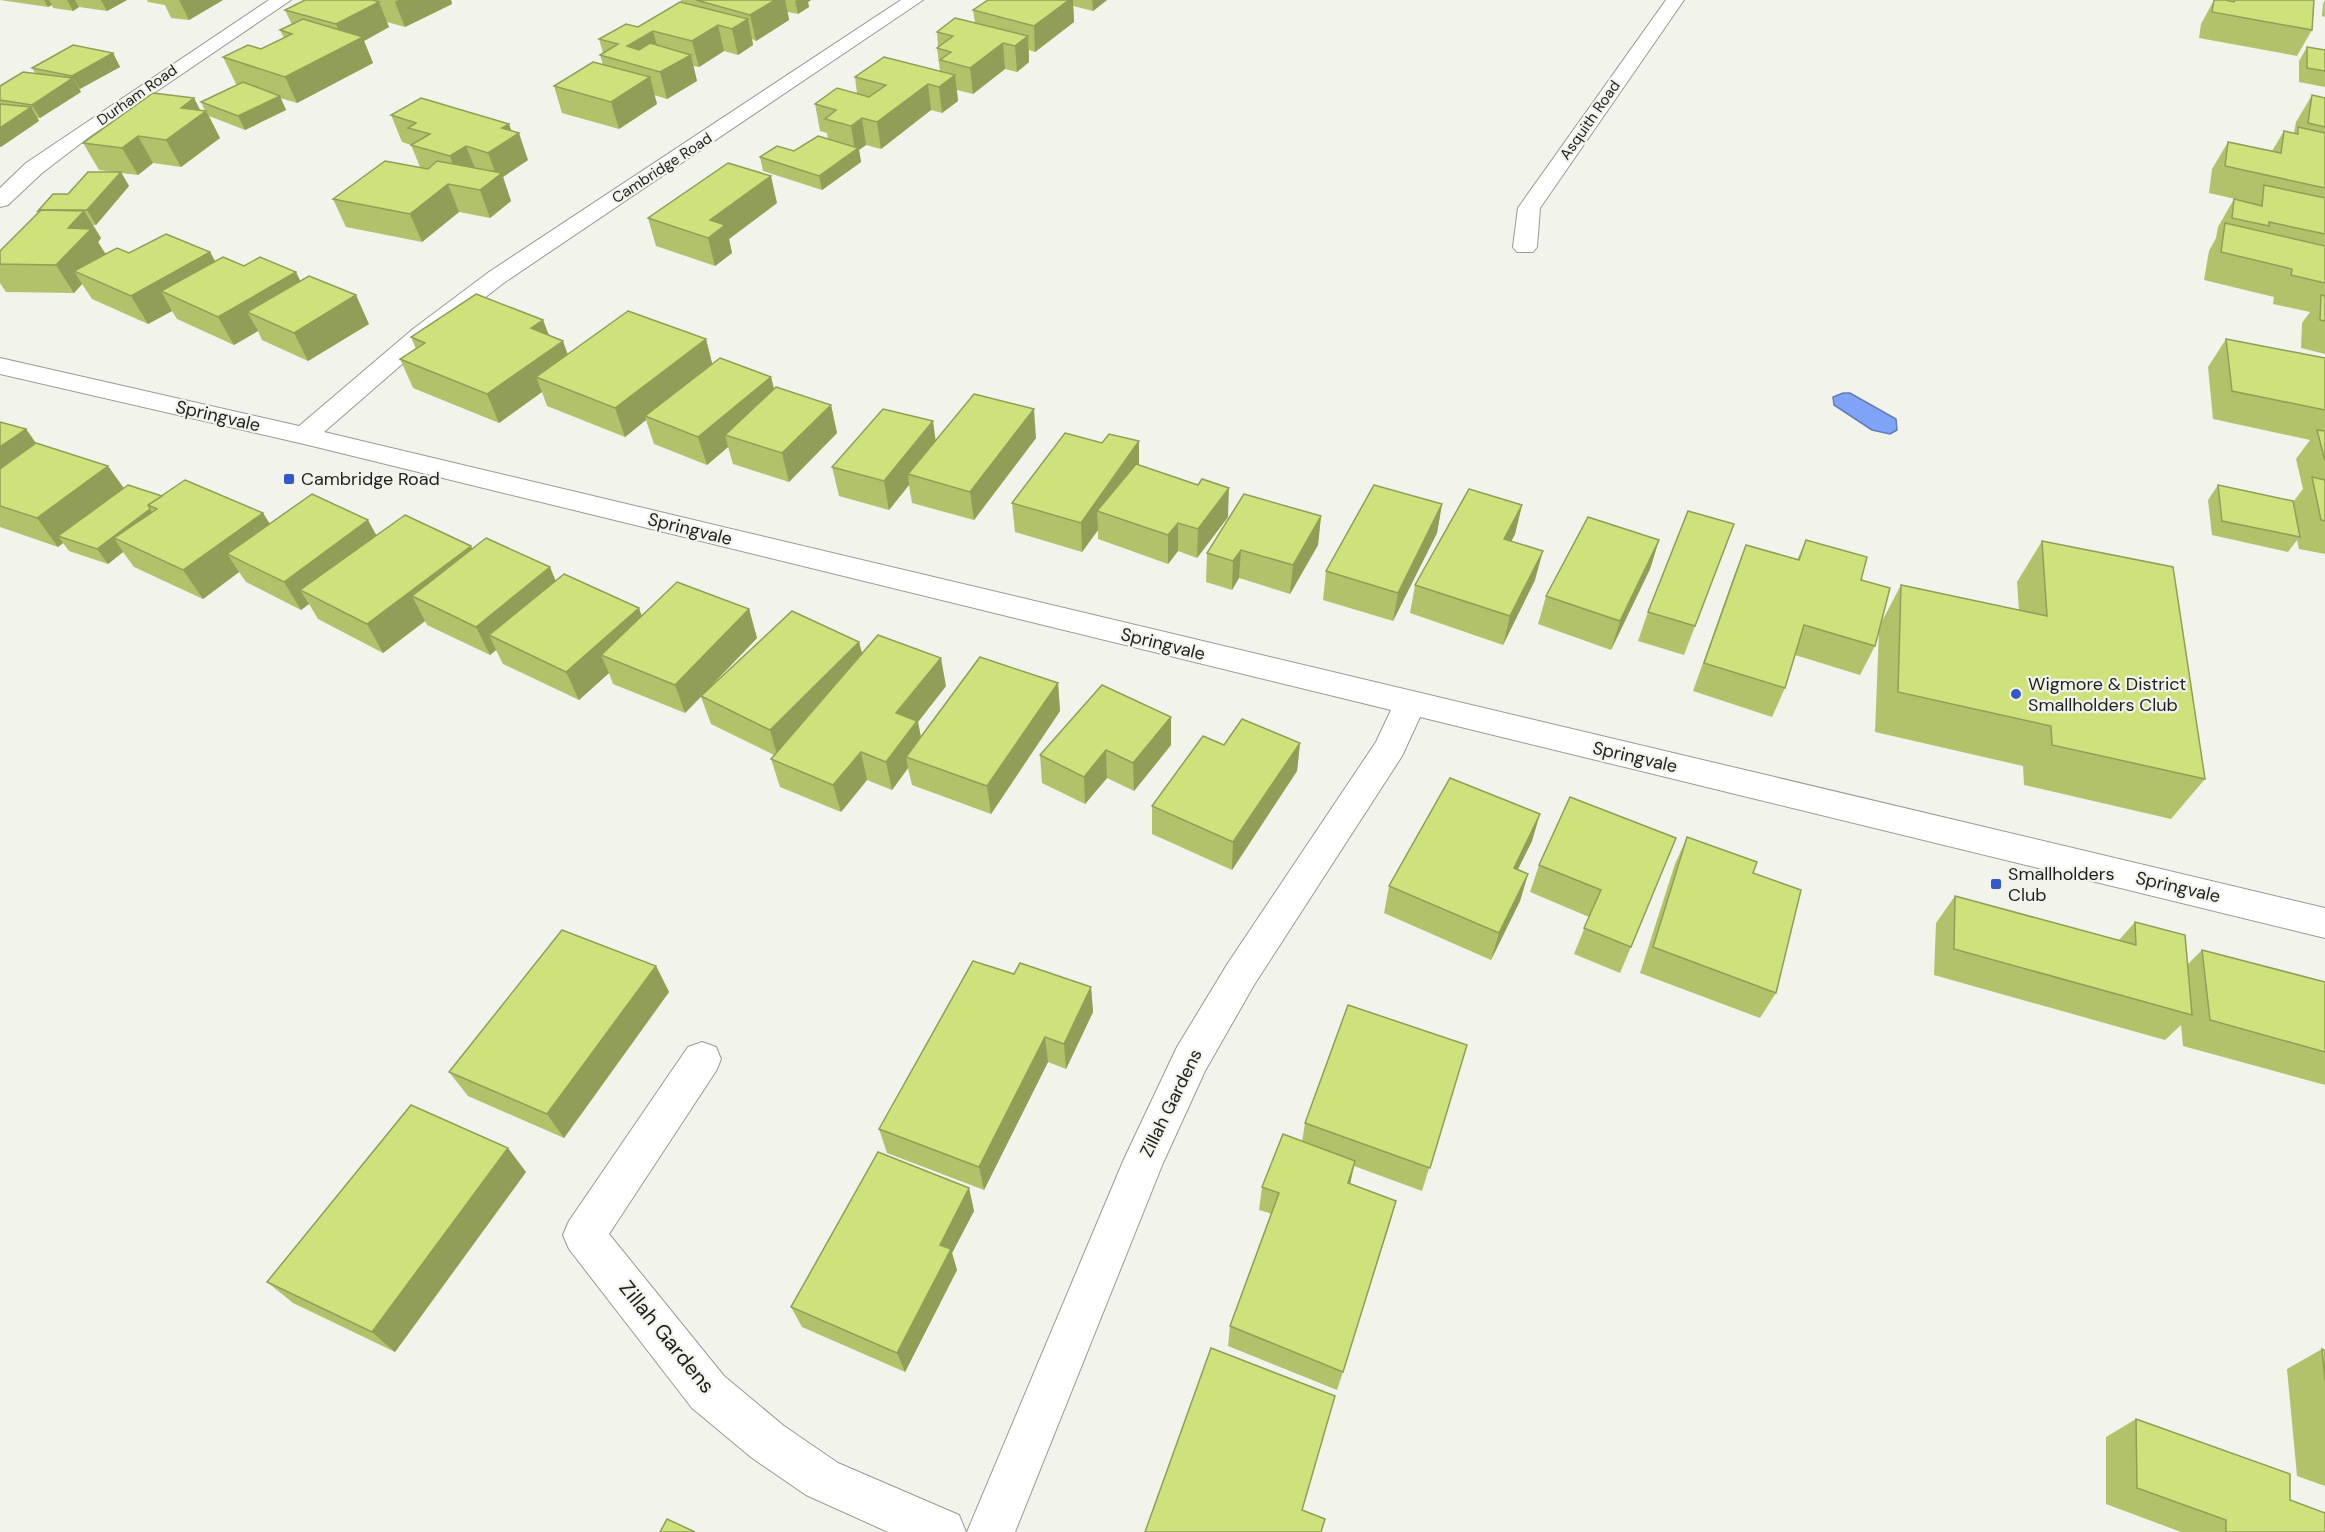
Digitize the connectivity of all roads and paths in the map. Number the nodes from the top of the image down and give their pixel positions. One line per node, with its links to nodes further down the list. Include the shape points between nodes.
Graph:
1 (282, 0): 4 (street, Durham Road, via 82,132)
2 (914, 0): 7 (street, Cambridge Road, via 497,277 422,334)
3 (1674, 0): 5 (street, Asquith Road, via 1529,208)
4 (0, 200)
5 (1525, 247)
6 (0, 366): 7 (street, Springvale)
7 (304, 436): 8 (street, Springvale)
8 (1410, 703): 9 (street, Springvale); 12 (street, Zillah Gardens, via 1390,747 1241,974 1191,1059 1144,1159)
9 (2325, 923)
10 (702, 1059): 11 (street, Zillah Gardens, via 584,1234 708,1392 768,1442 822,1479)
11 (942, 1532)
12 (990, 1532)

